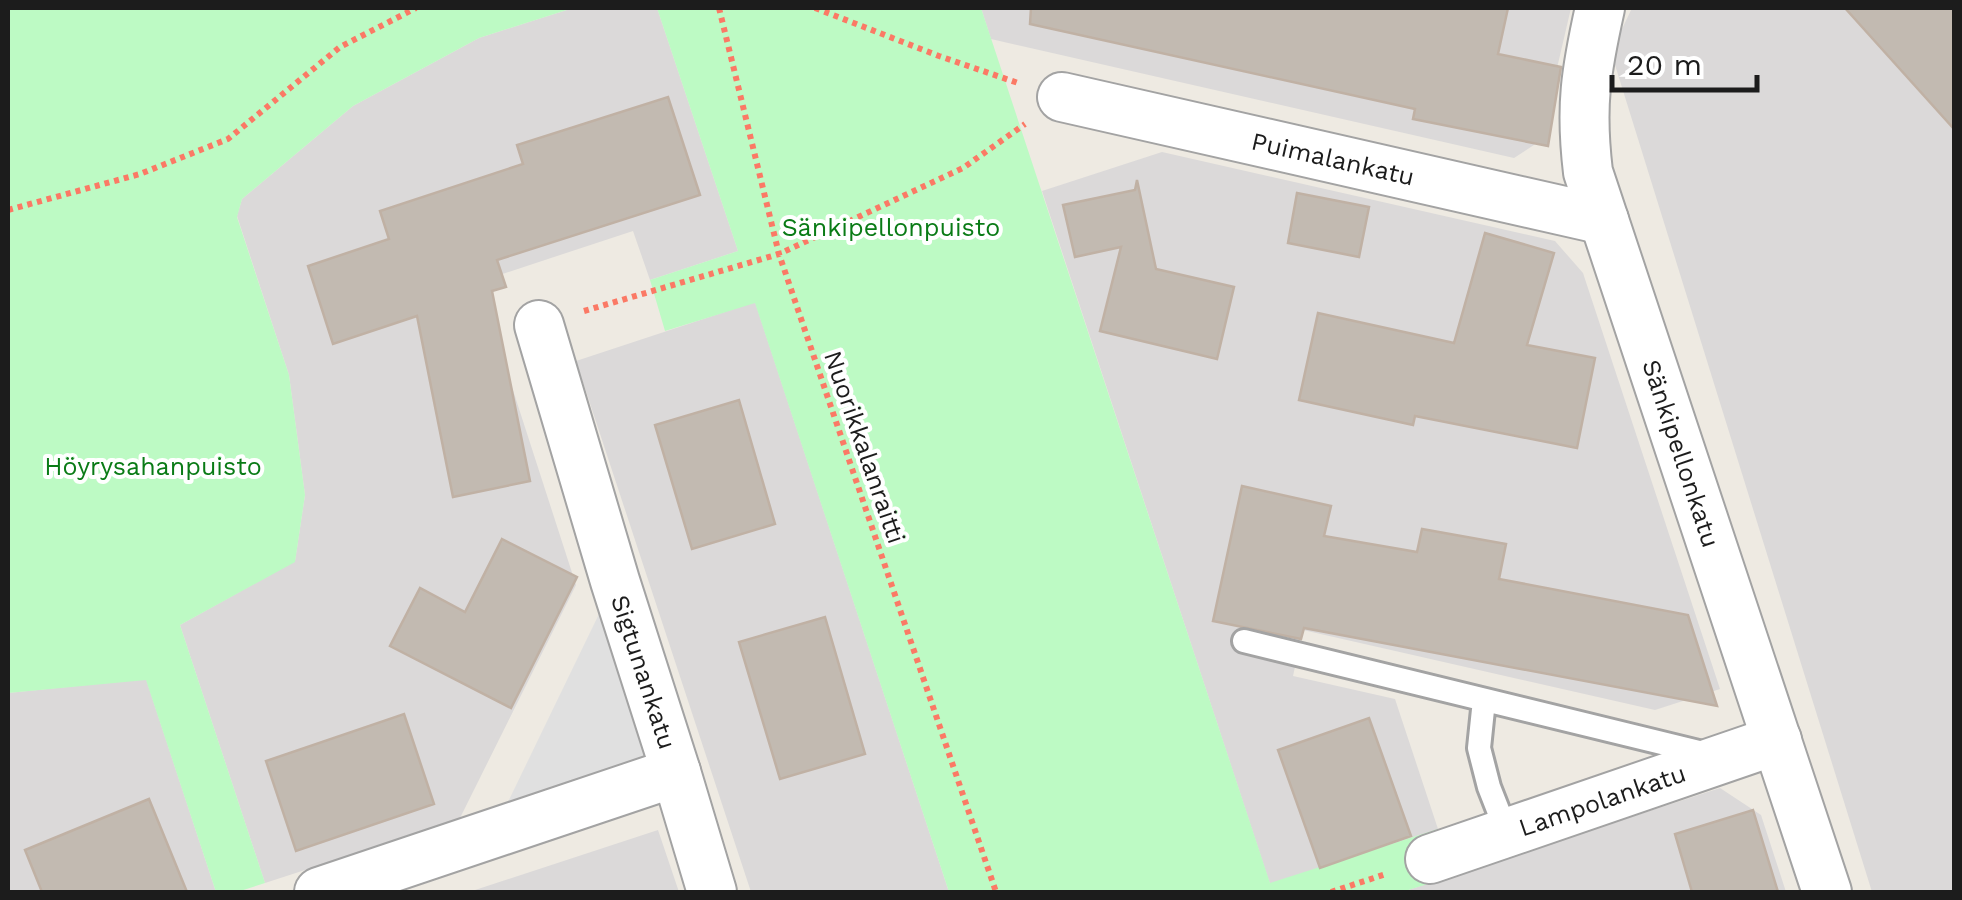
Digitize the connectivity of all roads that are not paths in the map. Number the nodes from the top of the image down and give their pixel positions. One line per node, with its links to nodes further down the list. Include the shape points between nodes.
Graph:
1 (1600, 8): 3 (street, Sänkipellonkatu, via 1582,124)
2 (1062, 97): 3 (street, Puimalankatu)
3 (1604, 220): 7 (street, Sänkipellonkatu)
4 (539, 324): 9 (street, Sigtunankatu)
5 (1244, 641): 6 (lane)
6 (1484, 700): 8 (lane); 10 (lane, via 1480,748)
7 (1777, 740): 8 (street, Lampolankatu); 14 (street, Sänkipellonkatu)
8 (1724, 758): 10 (street, Lampolankatu)
9 (676, 772): 12 (street, Sigtunankatu); 13 (street)
10 (1508, 833): 11 (street, Lampolankatu)
11 (1430, 860)
12 (319, 892)
13 (712, 892)
14 (1827, 892)

